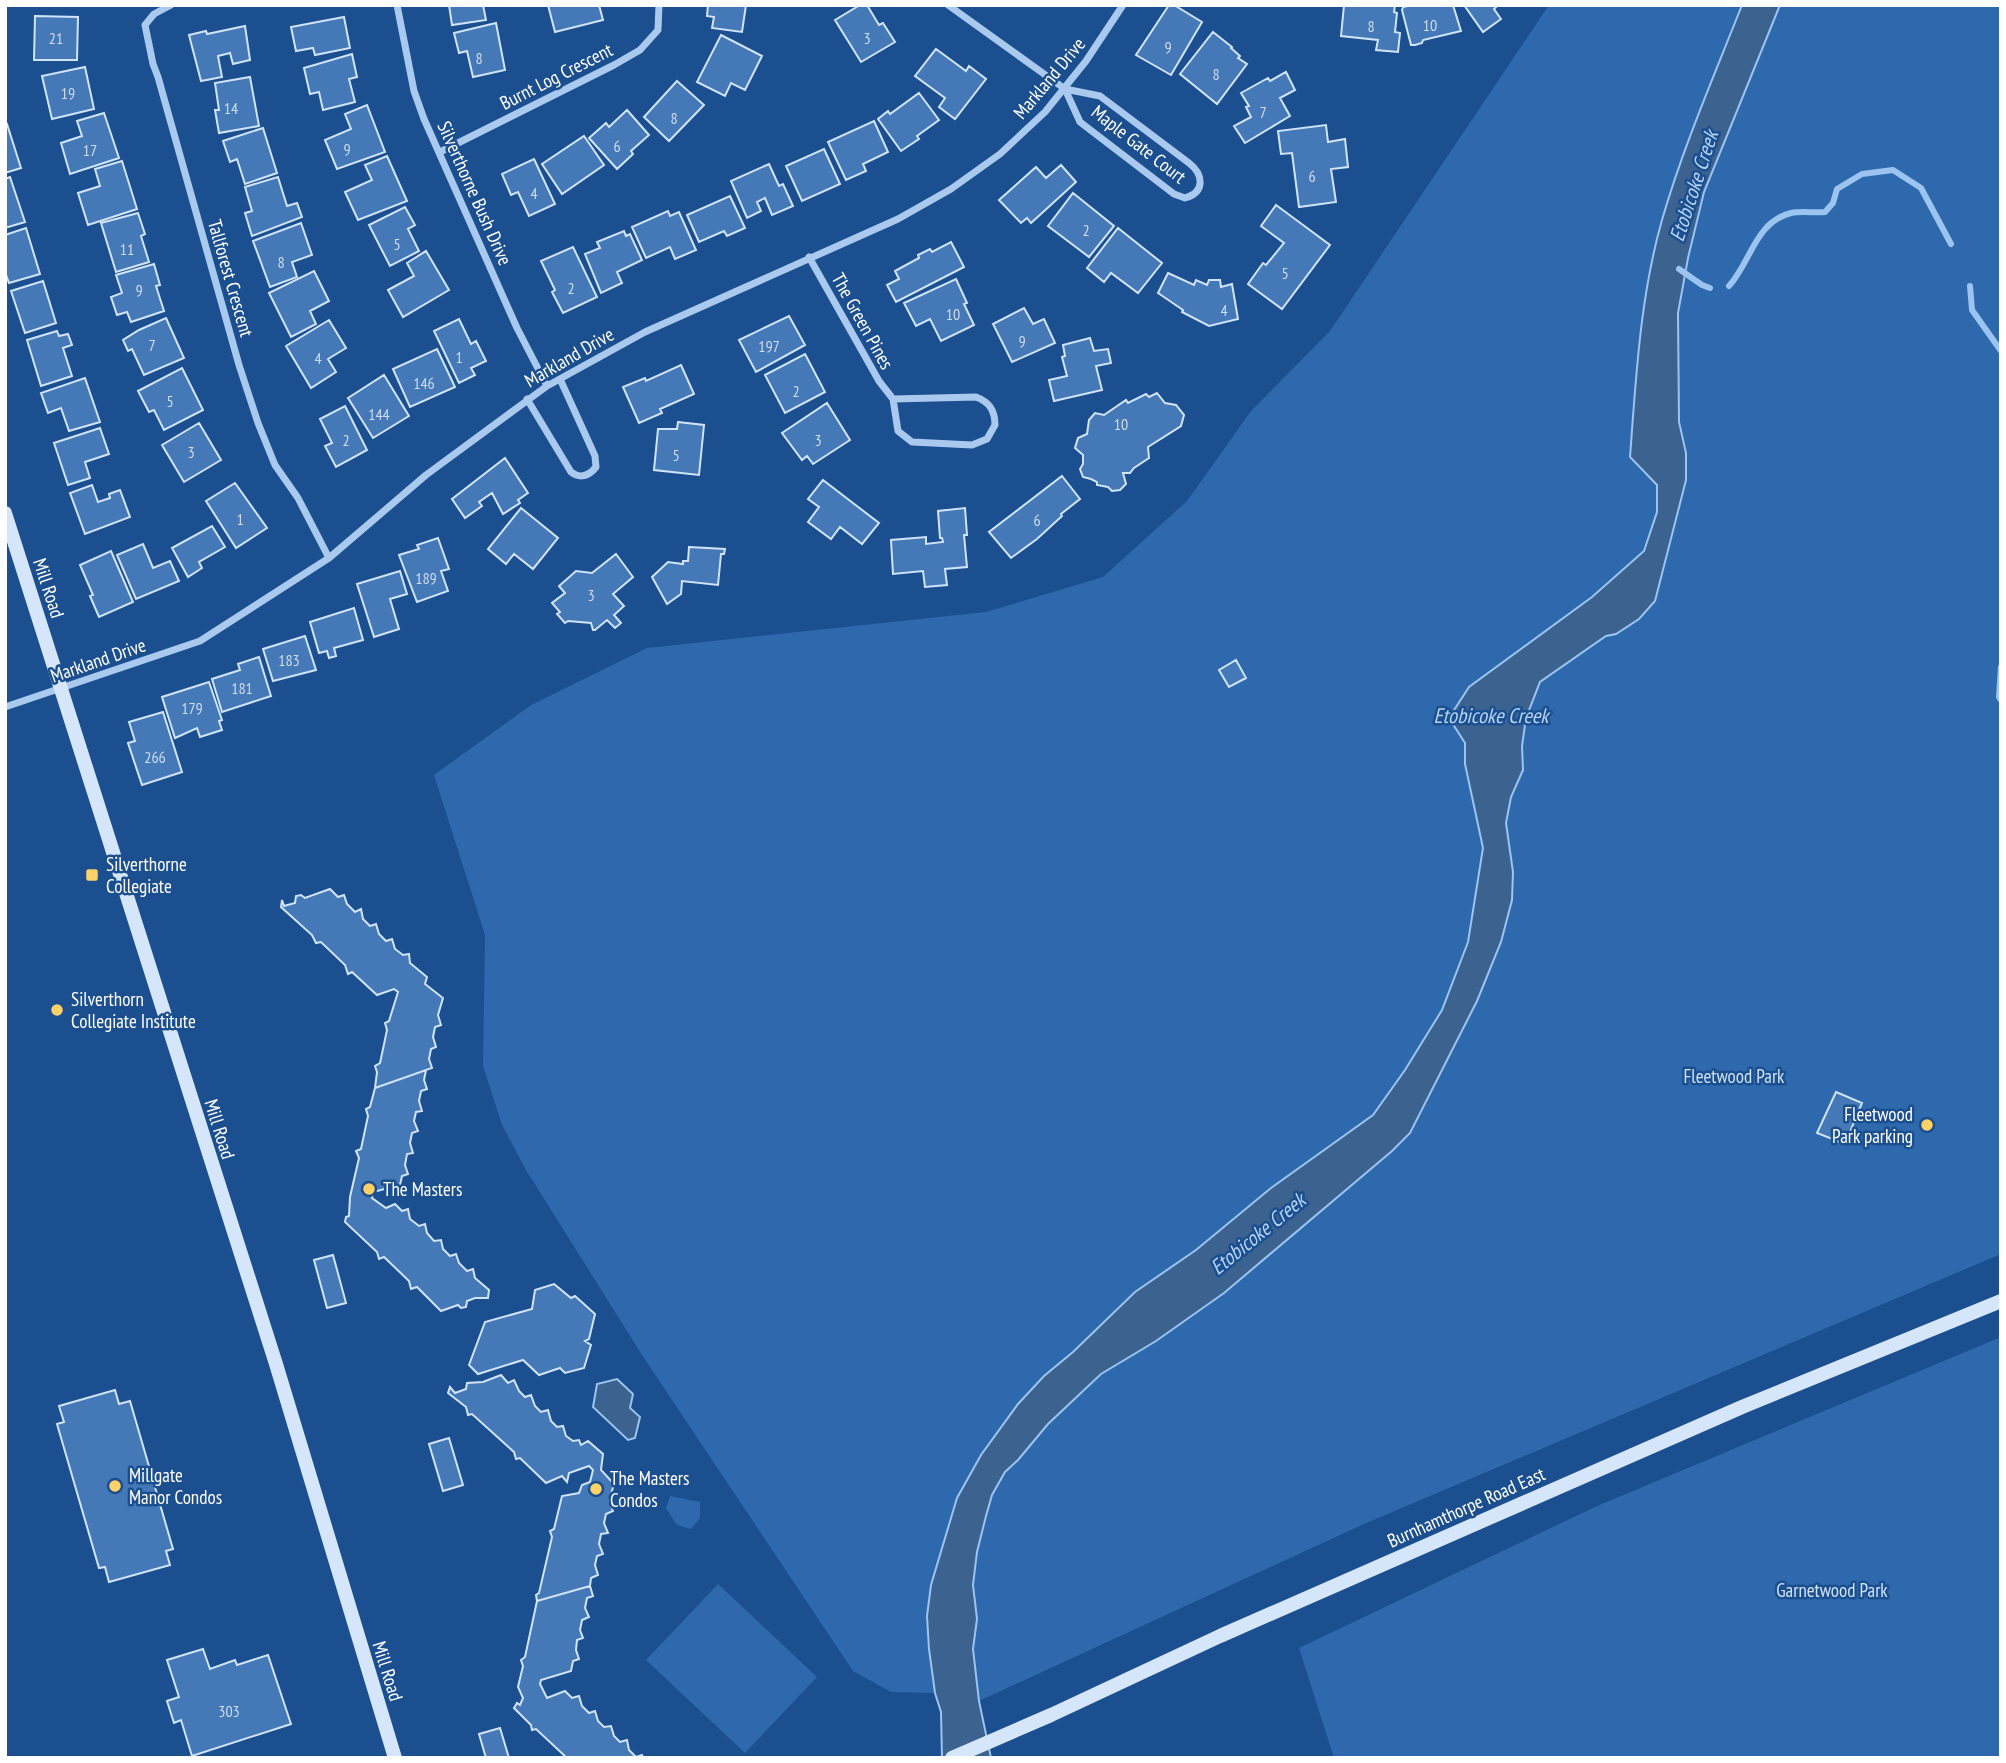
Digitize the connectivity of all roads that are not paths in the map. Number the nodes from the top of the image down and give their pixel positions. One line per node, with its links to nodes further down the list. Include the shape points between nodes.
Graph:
1 (171, 5): 14 (street, Tallforest Crescent, via 145,25 153,64 258,424 275,465)
2 (397, 5): 7 (street, Silverthorne Bush Drive, via 414,90)
3 (659, 5): 7 (street, Burnt Log Crescent, via 658,30 640,50)
4 (948, 5): 6 (street)
5 (1123, 5): 6 (street, Markland Drive)
6 (1065, 89): 6 (street, Maple Gate Court, via 1080,122 1174,194 1185,198 1196,192 1200,178 1189,163 1100,96); 8 (street, Markland Drive, via 1008,147 951,189 898,219)
7 (440, 152): 10 (street, Silverthorne Bush Drive)
8 (809, 257): 9 (street, Markland Drive, via 645,332); 12 (street, The Green Pines)
9 (560, 379): 10 (street, Markland Drive); 11 (street, via 595,456 590,473 578,476 567,468)
10 (547, 386): 11 (street, Markland Drive)
11 (527, 399): 14 (street, Markland Drive, via 425,475)
12 (893, 399): 12 (street, The Green Pines, via 975,397 987,402 995,425 987,439 976,444 912,442 898,431)
13 (5, 513): 15 (street, Mill Road)
14 (329, 558): 15 (street, Markland Drive, via 200,641)
15 (62, 689): 16 (street, Markland Drive); 18 (street, Mill Road, via 276,1364)
16 (5, 707)
17 (2001, 1301): 19 (street, Burnhamthorpe Road East, via 1742,1406)
18 (395, 1758)
19 (952, 1758)

